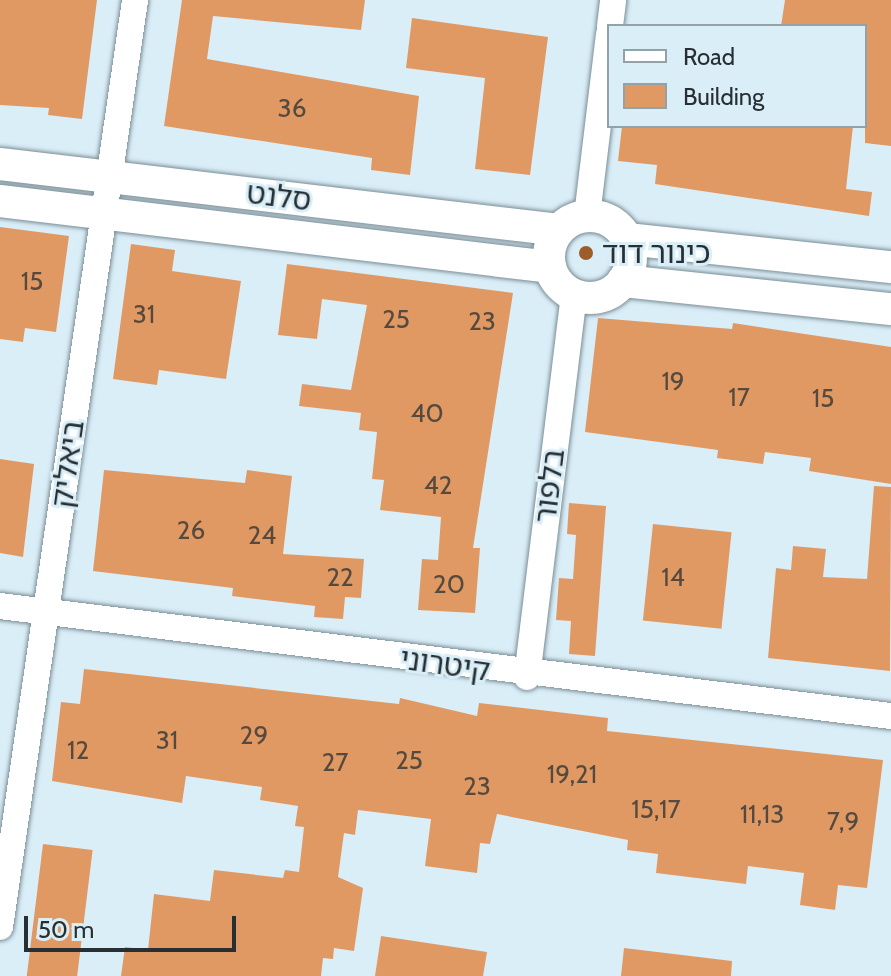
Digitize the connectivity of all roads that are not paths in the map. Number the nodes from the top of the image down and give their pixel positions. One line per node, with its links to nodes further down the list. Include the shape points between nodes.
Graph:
1 (135, 0): 6 (street, ביאליק)
2 (613, 0): 3 (street)
3 (610, 24)
4 (607, 44): 9 (street)
5 (0, 164): 6 (street, סלנט)
6 (110, 177): 8 (street, ביאליק); 9 (street, סלנט)
7 (0, 201): 8 (street, סלנט)
8 (104, 214): 11 (street, סלנט); 17 (street, ביאליק)
9 (573, 223): 10 (street, via 611,221); 11 (street)
10 (627, 239): 12 (street); 13 (street, via 631,261)
11 (550, 267): 14 (street)
12 (891, 267)
13 (623, 281): 14 (street, via 601,296); 15 (street)
14 (574, 295): 18 (street, בלפור)
15 (891, 309)
16 (0, 606): 17 (street, קיטרוני)
17 (46, 611): 18 (street, קיטרוני); 20 (street, ביאליק)
18 (527, 677): 19 (street, קיטרוני)
19 (891, 716)
20 (0, 927)

